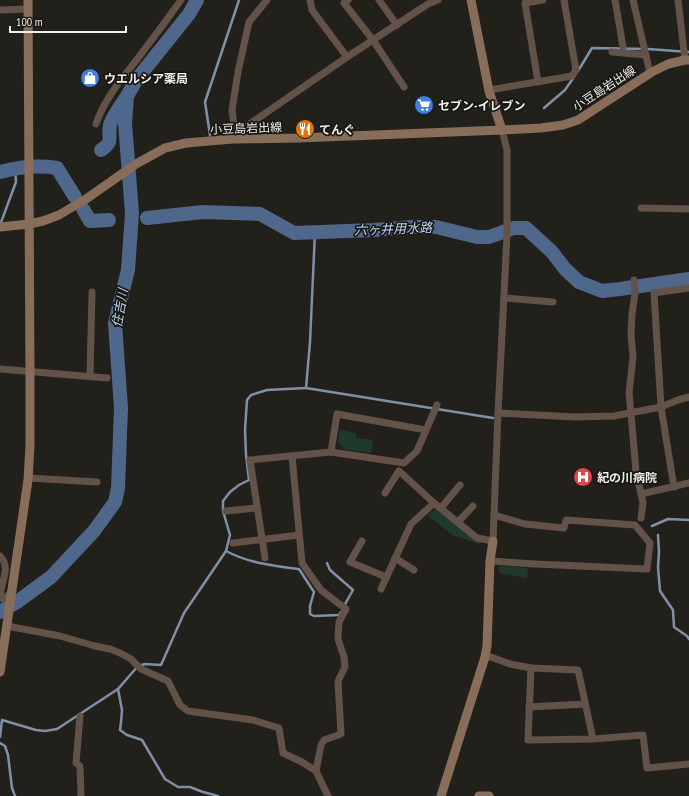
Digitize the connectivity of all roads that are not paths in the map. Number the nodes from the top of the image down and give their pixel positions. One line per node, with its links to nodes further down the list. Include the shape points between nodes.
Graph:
1 (181, 0): 26 (street, via 111,92)
2 (267, 0): 28 (street, via 249,22 232,110)
3 (310, 0): 20 (street, via 312,10)
4 (348, 0): 16 (street, via 344,2)
5 (379, 0): 15 (street)
6 (438, 0): 15 (street)
7 (471, 0): 25 (street)
8 (543, 0): 23 (street, via 525,3)
9 (564, 0): 23 (street, via 576,70 572,76)
10 (615, 0): 17 (street)
11 (633, 0): 18 (street)
12 (678, 0): 21 (street)
13 (28, 4): 14 (street); 31 (street)
14 (0, 10)
15 (397, 25): 16 (street)
16 (373, 40): 20 (street); 24 (street)
17 (624, 47)
18 (645, 51): 19 (street); 22 (street)
19 (612, 52)
20 (348, 57): 28 (street)
21 (686, 59): 22 (street, 小豆島岩出線)
22 (650, 73): 27 (street, 小豆島岩出線, via 578,120 541,128)
23 (538, 82): 25 (street)
24 (404, 87)
25 (489, 90): 27 (street)
26 (96, 124)
27 (502, 130): 28 (street, 小豆島岩出線, via 299,138); 36 (street, via 506,150)
28 (234, 136): 31 (street, 小豆島岩出線, via 186,142 165,148 136,164 59,216)
29 (641, 208): 30 (street)
30 (689, 209)
31 (29, 224): 32 (street, 小豆島岩出線); 39 (street)
32 (0, 227)
33 (634, 280): 46 (street, via 631,335 633,357 628,393)
34 (689, 288): 44 (street, via 654,293)
35 (92, 292): 40 (street)
36 (505, 298): 37 (street); 45 (street)
37 (553, 302)
38 (0, 369): 39 (street)
39 (30, 372): 40 (street); 50 (street)
40 (90, 376): 41 (street)
41 (108, 378)
42 (689, 398): 44 (street)
43 (437, 405): 47 (street)
44 (661, 407): 46 (street); 54 (street)
45 (498, 413): 46 (street, via 575,417); 62 (street)
46 (632, 413): 56 (street, via 636,472)
47 (426, 430): 48 (street, via 417,451 404,463); 48 (street, via 337,414)
48 (331, 452): 49 (street)
49 (292, 456): 59 (street, via 250,460); 65 (street)
50 (28, 478): 51 (street); 77 (street)
51 (98, 482)
52 (689, 484): 54 (street)
53 (460, 485): 60 (street)
54 (674, 487): 56 (street)
55 (385, 493): 57 (street, via 399,471)
56 (641, 494): 63 (street)
57 (434, 503): 60 (street); 72 (street, via 411,524)
58 (473, 506): 64 (street)
59 (257, 508): 61 (street); 66 (street)
60 (441, 508): 64 (street)
61 (226, 512)
62 (494, 515): 68 (street); 73 (street, via 525,524 564,528 566,520 635,525 650,543 647,570)
63 (641, 518)
64 (458, 522): 68 (street, via 477,538)
65 (299, 535): 66 (street); 87 (street, via 302,563 321,590 346,609 339,622 338,639 345,667 338,681 341,734 324,740)
66 (262, 540): 69 (street); 71 (street)
67 (362, 541): 75 (street, via 350,562)
68 (493, 541): 73 (street)
69 (234, 543)
70 (0, 556): 77 (street, via 6,568 0,597 3,599)
71 (265, 558)
72 (395, 558): 74 (street); 75 (street)
73 (490, 561): 79 (street)
74 (414, 570)
75 (386, 577): 76 (street)
76 (381, 589)
77 (11, 595): 78 (street)
78 (7, 626): 81 (street); 87 (street, via 60,636 120,653 138,666 168,681 180,705 188,711 254,720 279,728 283,753)
79 (485, 657): 80 (street); 90 (street)
80 (531, 668): 82 (street, via 578,670); 83 (street)
81 (0, 672)
82 (585, 704): 83 (street); 85 (street)
83 (529, 707): 85 (street, via 528,740)
84 (80, 716): 88 (street, via 76,763 80,766)
85 (593, 739): 86 (street, via 643,735 647,768)
86 (689, 764)
87 (316, 771): 89 (street)
88 (81, 796)
89 (328, 796)
90 (441, 796)
91 (479, 796): 92 (street)
92 (489, 796)

